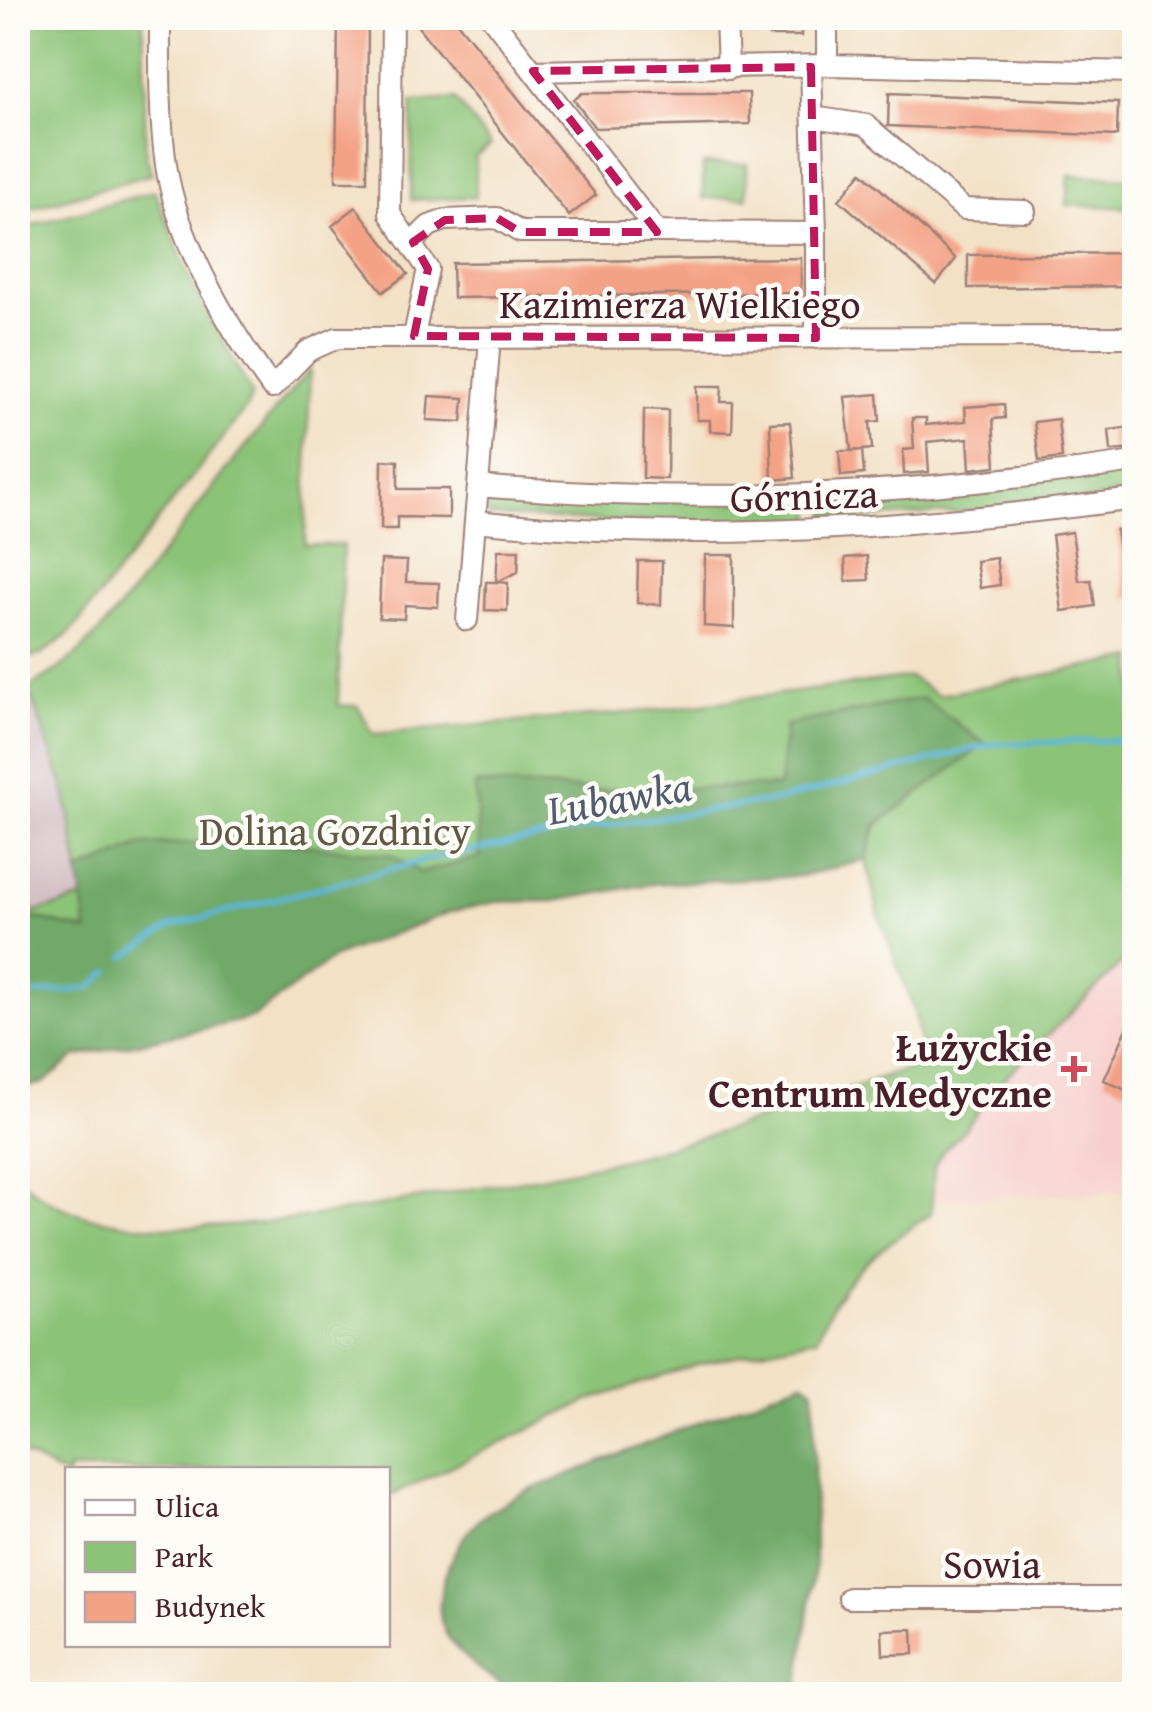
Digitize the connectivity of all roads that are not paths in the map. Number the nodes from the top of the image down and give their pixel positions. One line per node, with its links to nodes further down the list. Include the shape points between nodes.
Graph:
1 (160, 18): 15 (street, Kazimierza Wielkiego, via 172,191 196,256 272,388 322,342)
2 (392, 18): 14 (street, via 390,214)
3 (492, 18): 8 (street)
4 (726, 18): 7 (street)
5 (827, 18): 6 (street)
6 (819, 66): 7 (street); 9 (street); 10 (street)
7 (728, 70): 8 (street)
8 (532, 71): 12 (street)
9 (1134, 72)
10 (812, 116): 11 (street, via 866,125 964,209); 13 (street)
11 (1025, 211)
12 (657, 232): 13 (street); 14 (street, via 520,232 498,218 444,220)
13 (816, 234): 18 (street)
14 (413, 242): 15 (street, via 428,269)
15 (414, 336): 17 (street, Kazimierza Wielkiego)
16 (1134, 337): 18 (street, Kazimierza Wielkiego)
17 (490, 338): 18 (street, Kazimierza Wielkiego); 20 (street)
18 (816, 338)
19 (1134, 462): 21 (street, Górnicza, via 998,482)
20 (478, 486): 21 (street, Górnicza, via 698,499); 23 (street)
21 (819, 496): 24 (street)
22 (1134, 498): 24 (street, Górnicza)
23 (474, 521): 24 (street, Górnicza); 25 (street)
24 (820, 532)
25 (467, 620)
26 (849, 1598): 27 (street, Sowia)
27 (1134, 1598)

